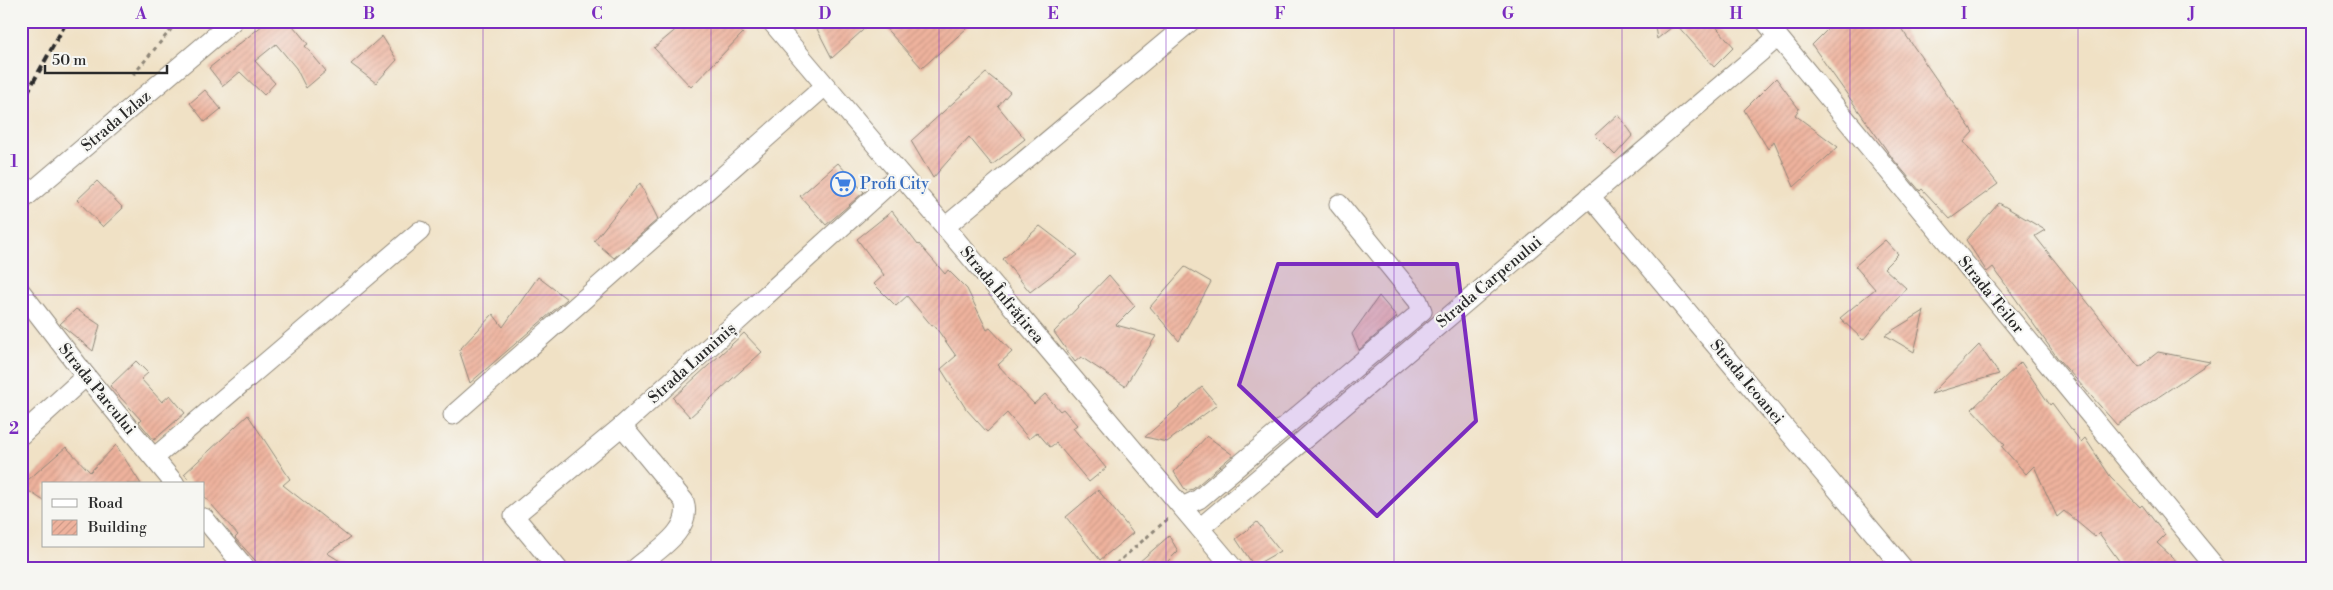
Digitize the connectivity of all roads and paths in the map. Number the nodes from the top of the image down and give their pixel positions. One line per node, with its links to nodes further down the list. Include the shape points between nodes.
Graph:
1 (178, 21): 7 (path)
2 (233, 21): 11 (street, Strada Izlaz)
3 (770, 21): 8 (street, Strada Înfrățirea)
4 (1191, 21): 13 (street)
5 (1765, 21): 6 (street, Strada Teilor)
6 (1778, 37): 10 (street, Strada Carpenului); 33 (street, Strada Teilor)
7 (134, 75)
8 (825, 86): 9 (street, Strada Înfrățirea); 19 (street)
9 (900, 174): 13 (street, Strada Înfrățirea); 20 (street, Strada Luminiș)
10 (1590, 196): 17 (street, Strada Carpenului); 32 (street, Strada Icoanei)
11 (21, 201)
12 (1339, 204): 16 (street, via 1418,301)
13 (945, 227): 24 (street, Strada Înfrățirea)
14 (420, 232): 22 (street)
15 (21, 292): 18 (street, Strada Parcului)
16 (1422, 311): 17 (street); 24 (street, via 1200,499)
17 (1436, 327): 26 (street, Strada Carpenului)
18 (86, 376): 21 (street); 22 (street, Strada Parcului)
19 (453, 415)
20 (622, 426): 28 (street, Strada Luminiș, via 514,516); 29 (street, via 684,502 687,511 681,530)
21 (21, 435)
22 (154, 458): 23 (street, Strada Parcului)
23 (173, 482)
24 (1182, 507): 26 (street, Strada Înfrățirea); 30 (path)
25 (205, 519): 27 (street)
26 (1200, 528): 31 (street, Strada Înfrățirea)
27 (246, 569)
28 (558, 569)
29 (634, 569)
30 (1110, 569)
31 (1234, 569)
32 (1904, 569)
33 (2217, 569)

